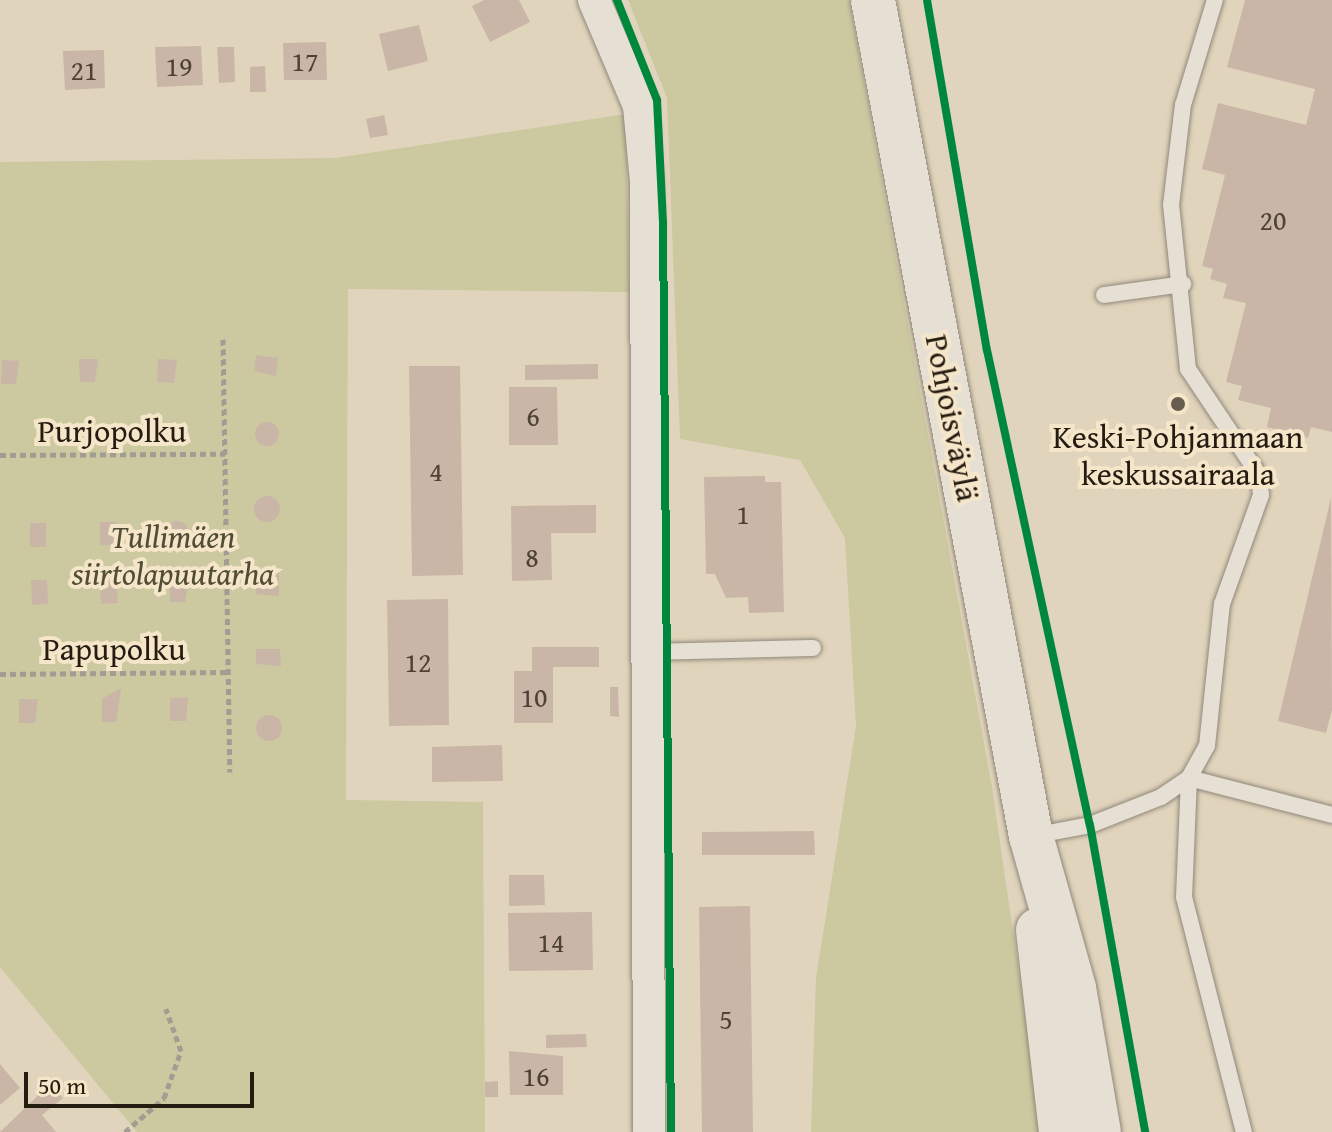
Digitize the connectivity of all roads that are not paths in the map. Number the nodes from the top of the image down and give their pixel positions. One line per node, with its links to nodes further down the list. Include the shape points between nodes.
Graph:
1 (594, 0): 7 (street, via 639,106 646,181)
2 (873, 0): 10 (main road, Pohjoisväylä)
3 (1215, 0): 4 (lane, via 1171,165)
4 (1183, 284): 5 (lane); 8 (lane, via 1188,369 1259,475 1261,495 1222,604 1207,746)
5 (1104, 295)
6 (813, 648): 7 (lane)
7 (648, 652): 11 (street)
8 (1189, 778): 9 (lane); 10 (lane, via 1114,817); 14 (lane, via 1184,897)
9 (1332, 815)
10 (1031, 836): 12 (main road, Pohjoisväylä); 13 (main road, Pohjoisväylä, via 1074,988)
11 (649, 1132)
12 (1061, 1132)
13 (1099, 1132)
14 (1244, 1132)

